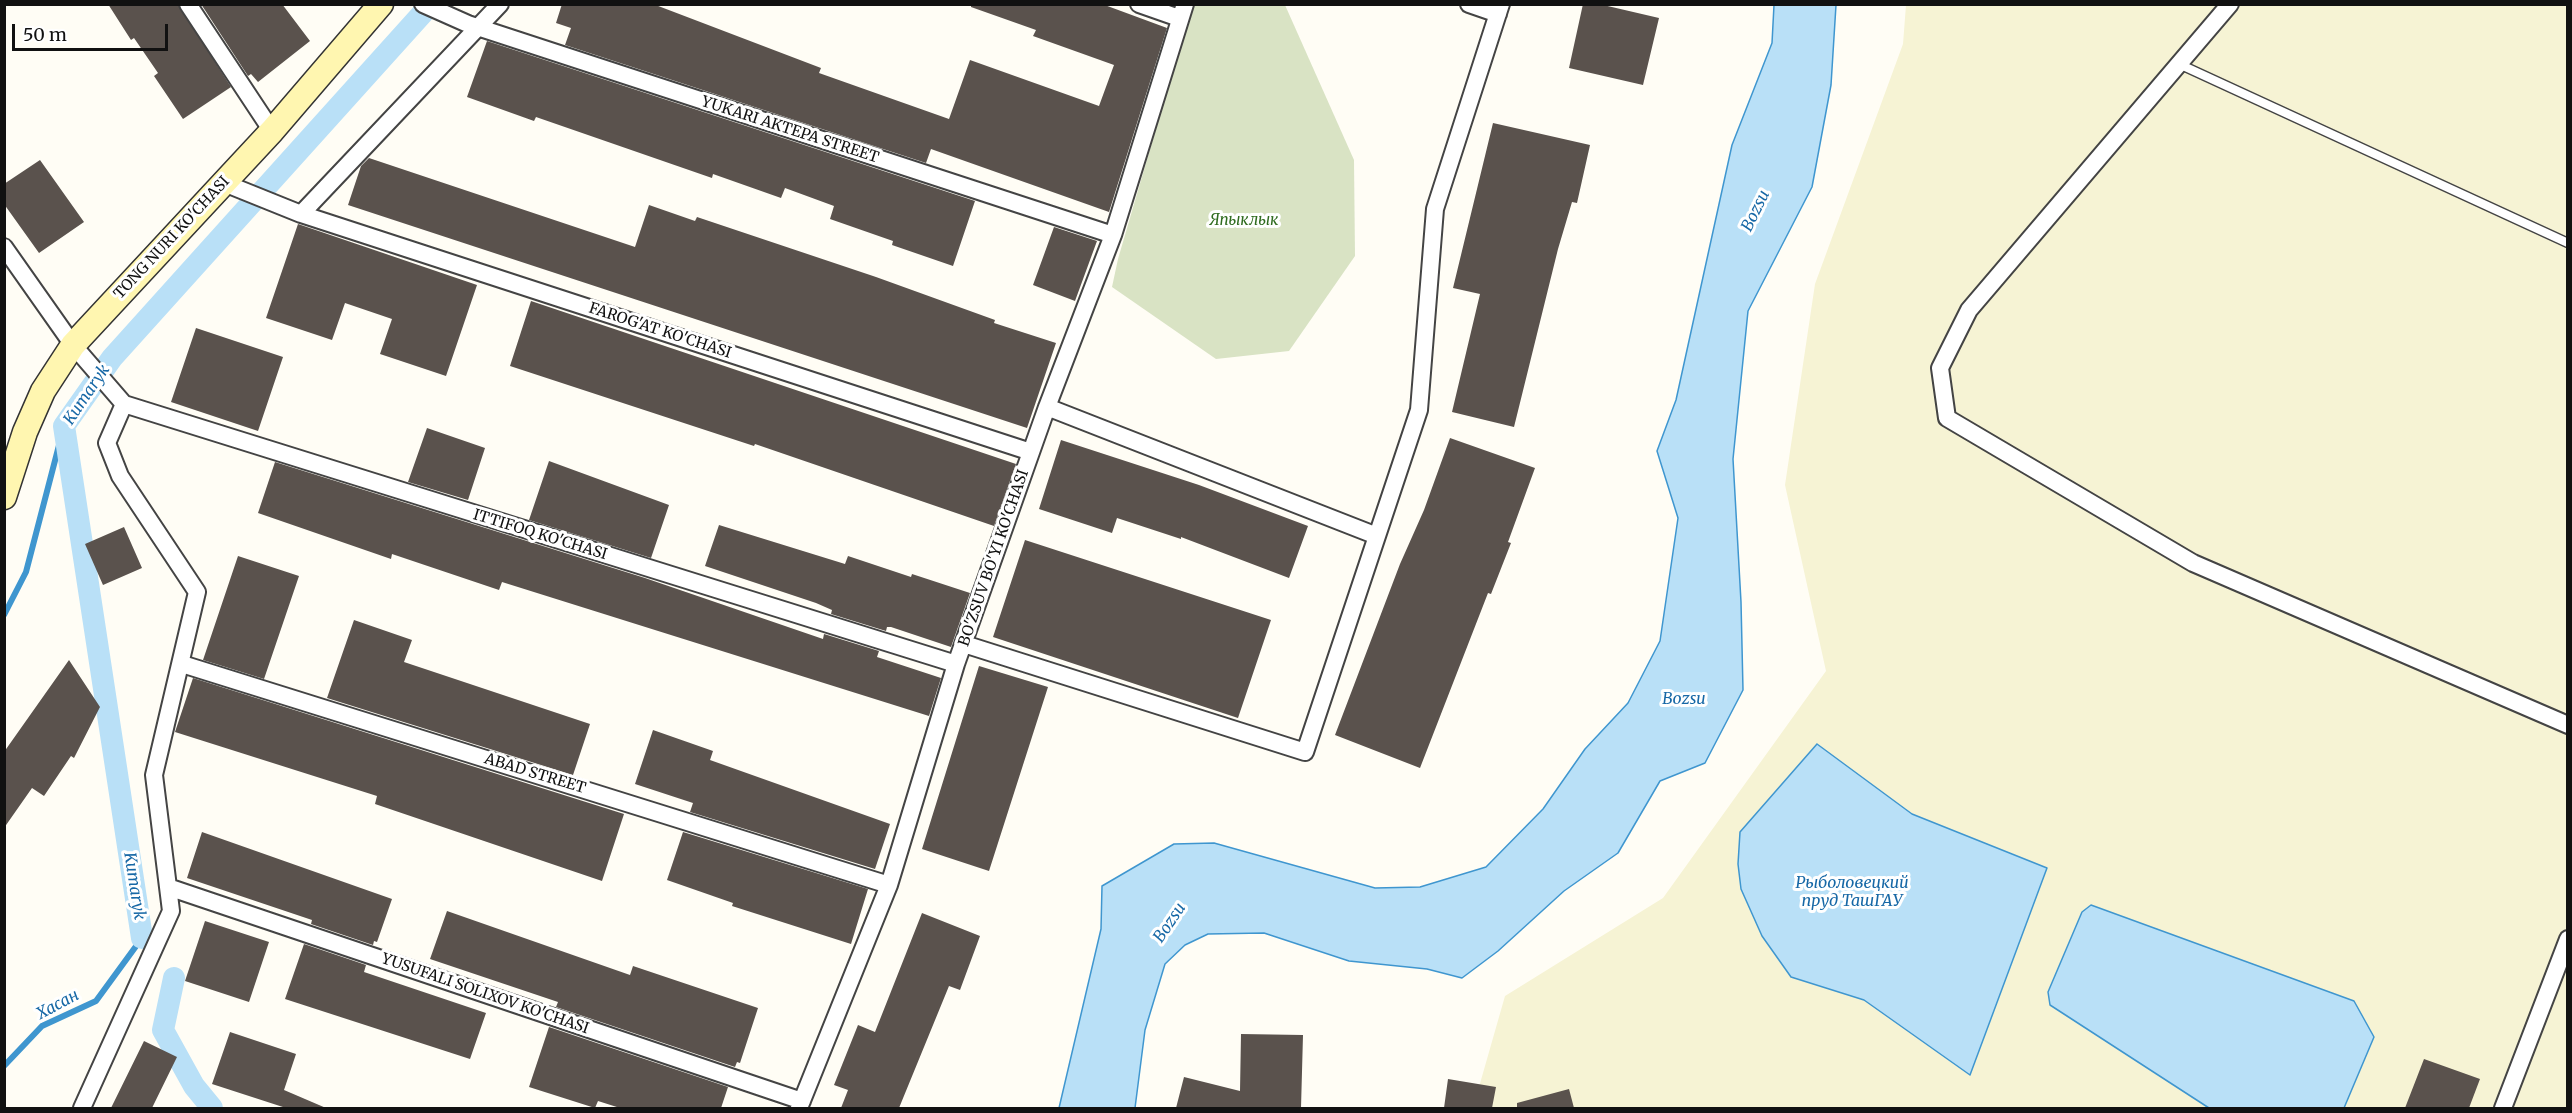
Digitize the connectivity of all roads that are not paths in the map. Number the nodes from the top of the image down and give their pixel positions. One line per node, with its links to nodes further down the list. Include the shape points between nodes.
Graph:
1 (188, 4): 12 (street)
2 (381, 4): 12 (street, TONG NURI KO'CHASI)
3 (423, 4): 10 (street, YUKARI AKTEPA STREET)
4 (500, 4): 10 (street)
5 (1139, 4): 9 (street)
6 (1469, 4): 8 (street)
7 (2230, 4): 11 (street)
8 (1499, 9): 23 (street, via 1435,209 1419,410)
9 (1182, 11): 15 (street, BO'ZSUV BO'YI KO'CHASI)
10 (474, 26): 14 (street); 15 (street, YUKARI AKTEPA STREET)
11 (2179, 64): 16 (lane); 27 (street, via 1969,310 1940,369 1947,418 2193,563)
12 (272, 131): 13 (street, TONG NURI KO'CHASI)
13 (224, 183): 14 (street, FAROG'AT KO'CHASI); 18 (street, TONG NURI KO'CHASI)
14 (295, 211): 21 (street, FAROG'AT KO'CHASI)
15 (1113, 235): 20 (street, BO'ZSUV BO'YI KO'CHASI)
16 (2568, 243)
17 (4, 246): 18 (street)
18 (80, 351): 19 (street); 22 (street, TONG NURI KO'CHASI, via 43,391)
19 (124, 404): 25 (street, via 107,443 120,476 197,592); 26 (street, ITTIFOQ KO'CHASI)
20 (1047, 407): 21 (street, BO'ZSUV BO'YI KO'CHASI); 23 (street)
21 (1032, 452): 24 (street, BO'ZSUV BO'YI KO'CHASI)
22 (4, 497)
23 (1377, 536): 24 (street, via 1305,752)
24 (964, 644): 26 (street, BO'ZSUV BO'YI KO'CHASI)
25 (182, 664): 28 (street, ABAD STREET); 29 (street, via 154,775)
26 (956, 664): 28 (street, BO'ZSUV BO'YI KO'CHASI)
27 (2568, 725)
28 (889, 885): 31 (street, BO'ZSUV BO'YI KO'CHASI)
29 (168, 887): 31 (street, YUSUFALI SOLIXOV KO'CHASI); 32 (street, via 171,911)
30 (2568, 939): 33 (street)
31 (801, 1105)
32 (82, 1108)
33 (2503, 1108)

